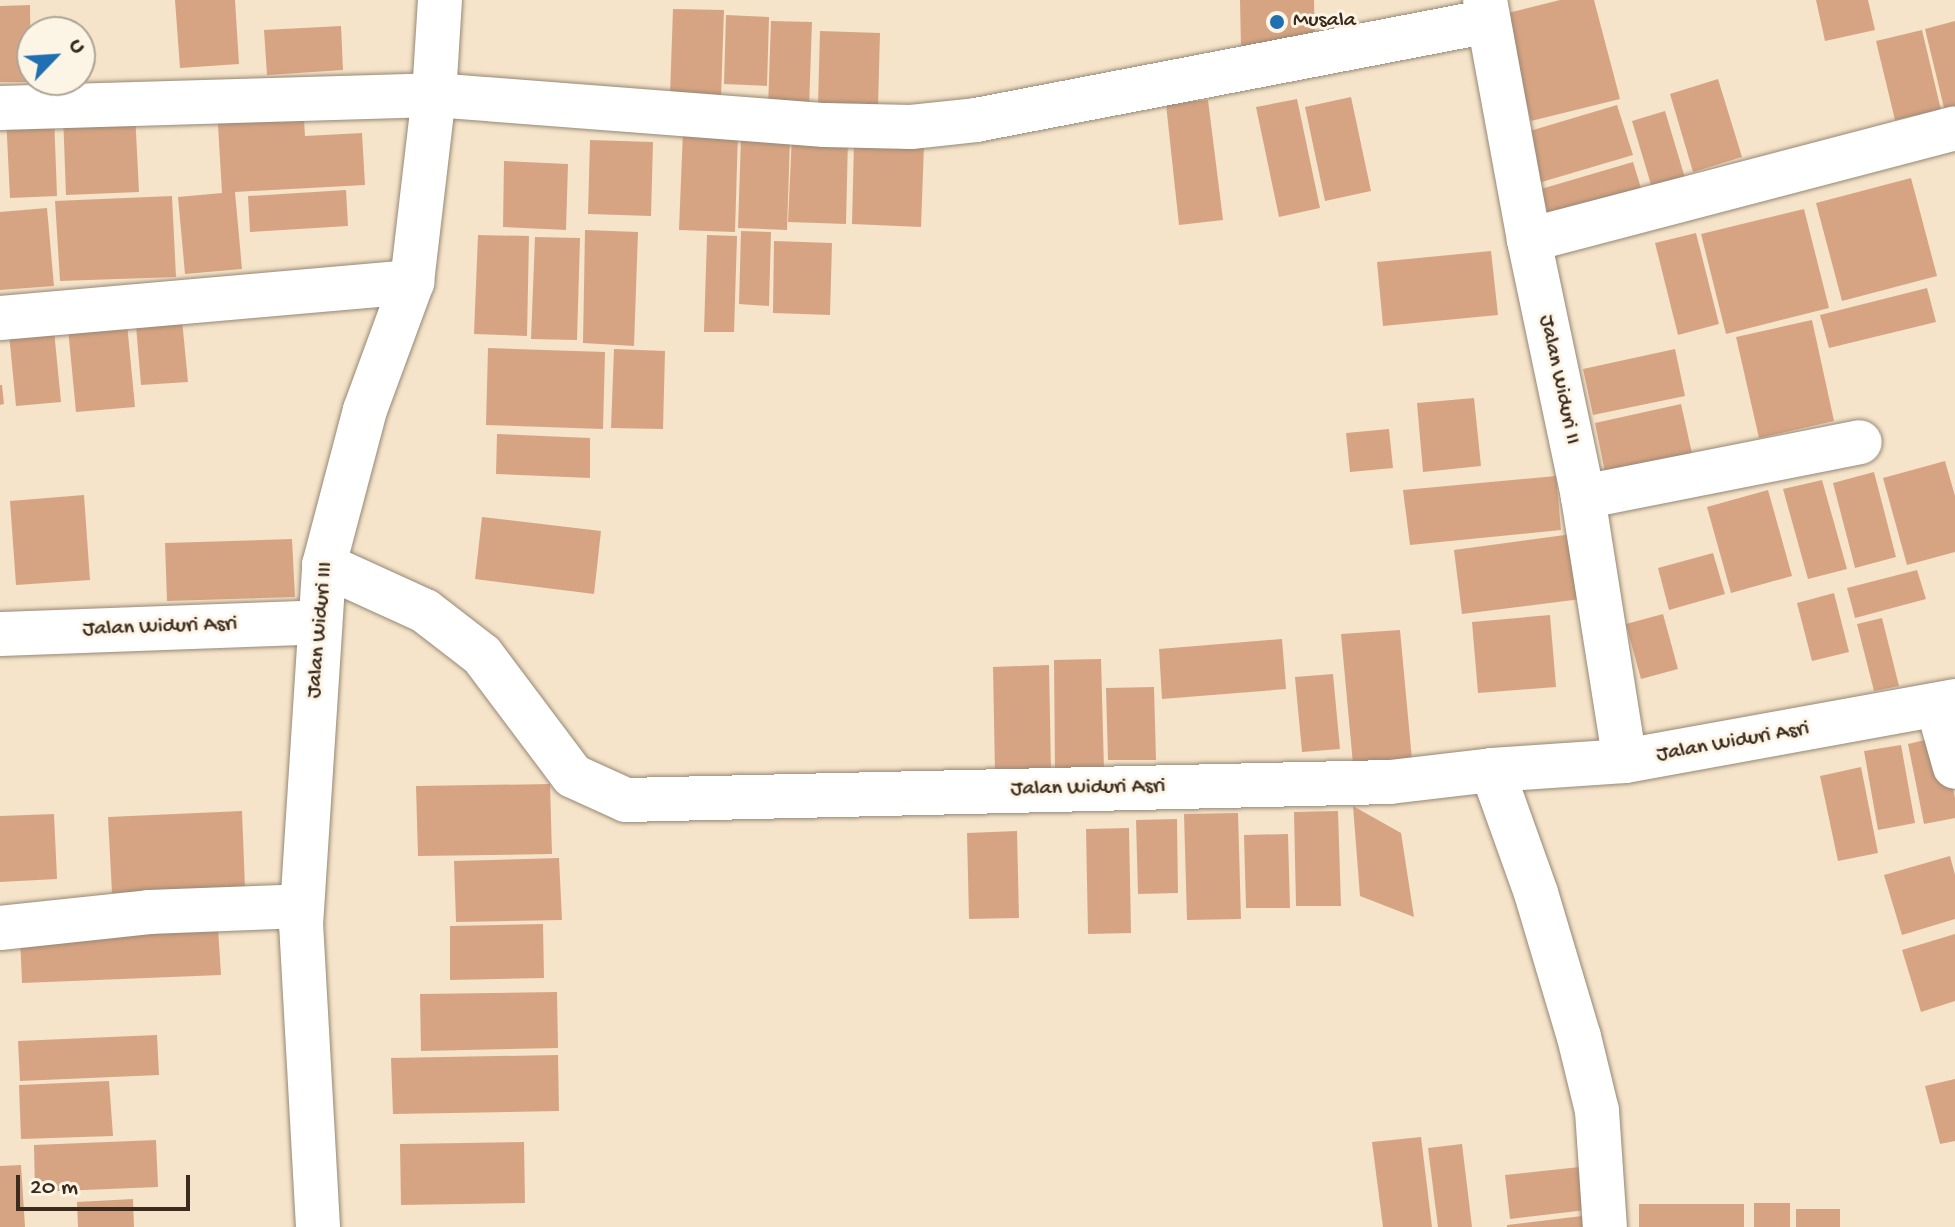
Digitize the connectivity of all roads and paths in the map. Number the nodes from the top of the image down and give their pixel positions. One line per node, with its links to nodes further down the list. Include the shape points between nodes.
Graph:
1 (440, 0): 3 (street, Jalan Widuri III)
2 (1487, 11): 3 (street, via 976,120 911,127); 6 (street, Jalan Widuri II)
3 (434, 95): 4 (street); 7 (street, Jalan Widuri III)
4 (0, 108)
5 (1955, 128): 6 (street)
6 (1529, 240): 10 (street, Jalan Widuri II)
7 (412, 282): 8 (street); 11 (street, Jalan Widuri III, via 365,410)
8 (0, 318)
9 (1860, 442): 10 (street)
10 (1583, 497): 15 (street, Jalan Widuri II)
11 (324, 565): 12 (street, Jalan Widuri III); 17 (street, Jalan Widuri Asri, via 425,611 482,655 573,776 626,800 1390,782)
12 (320, 622): 13 (street, Jalan Widuri Asri); 18 (street, Jalan Widuri III)
13 (0, 634)
14 (1946, 704): 15 (street, Jalan Widuri Asri); 16 (street)
15 (1625, 761): 17 (street, Jalan Widuri Asri)
16 (1955, 767)
17 (1492, 770): 21 (street, via 1579,1037 1597,1111)
18 (302, 906): 19 (street, via 149,912); 20 (street, Jalan Widuri III)
19 (0, 928)
20 (318, 1227)
21 (1605, 1227)

